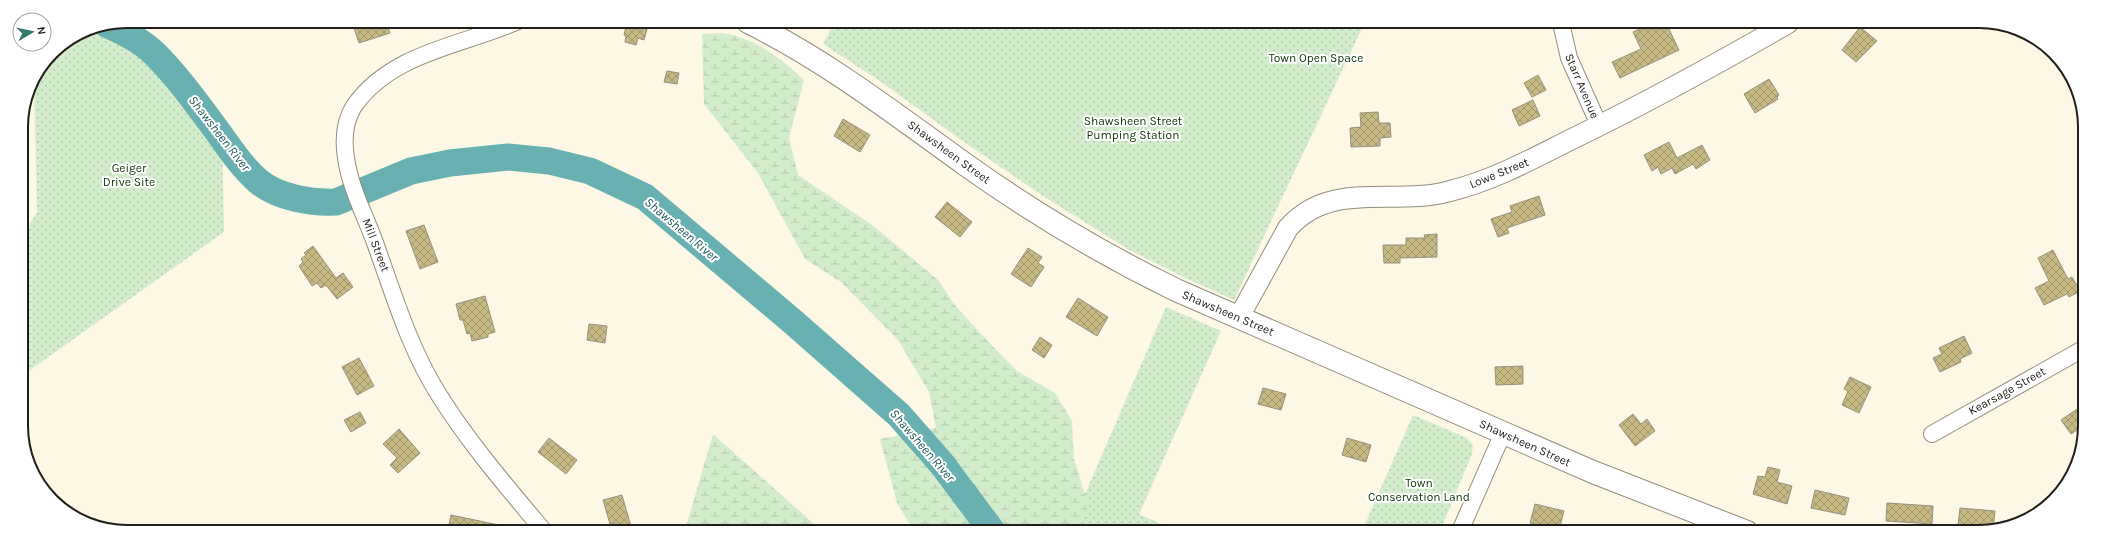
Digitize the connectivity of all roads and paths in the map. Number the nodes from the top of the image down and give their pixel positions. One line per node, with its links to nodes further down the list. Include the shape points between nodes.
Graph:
1 (498, 28): 10 (street, Mill Street, via 424,54 390,72 353,108 346,125 345,152 361,208 406,326 432,383 455,419)
2 (760, 28): 6 (main road, Shawsheen Street, via 832,69 967,165 1076,238 1148,277)
3 (1562, 28): 5 (street, Starr Avenue, via 1571,66)
4 (1779, 28): 5 (street, Lowe Street, via 1663,93)
5 (1599, 125): 6 (street, Lowe Street, via 1508,171 1450,192 1419,196 1343,198 1313,207 1299,216 1288,228)
6 (1239, 317): 8 (main road, Shawsheen Street)
7 (2078, 352): 9 (street, Kearsage Street)
8 (1503, 433): 11 (street); 12 (main road, Shawsheen Street, via 1600,475)
9 (1932, 434)
10 (539, 525)
11 (1463, 525)
12 (1729, 525)

